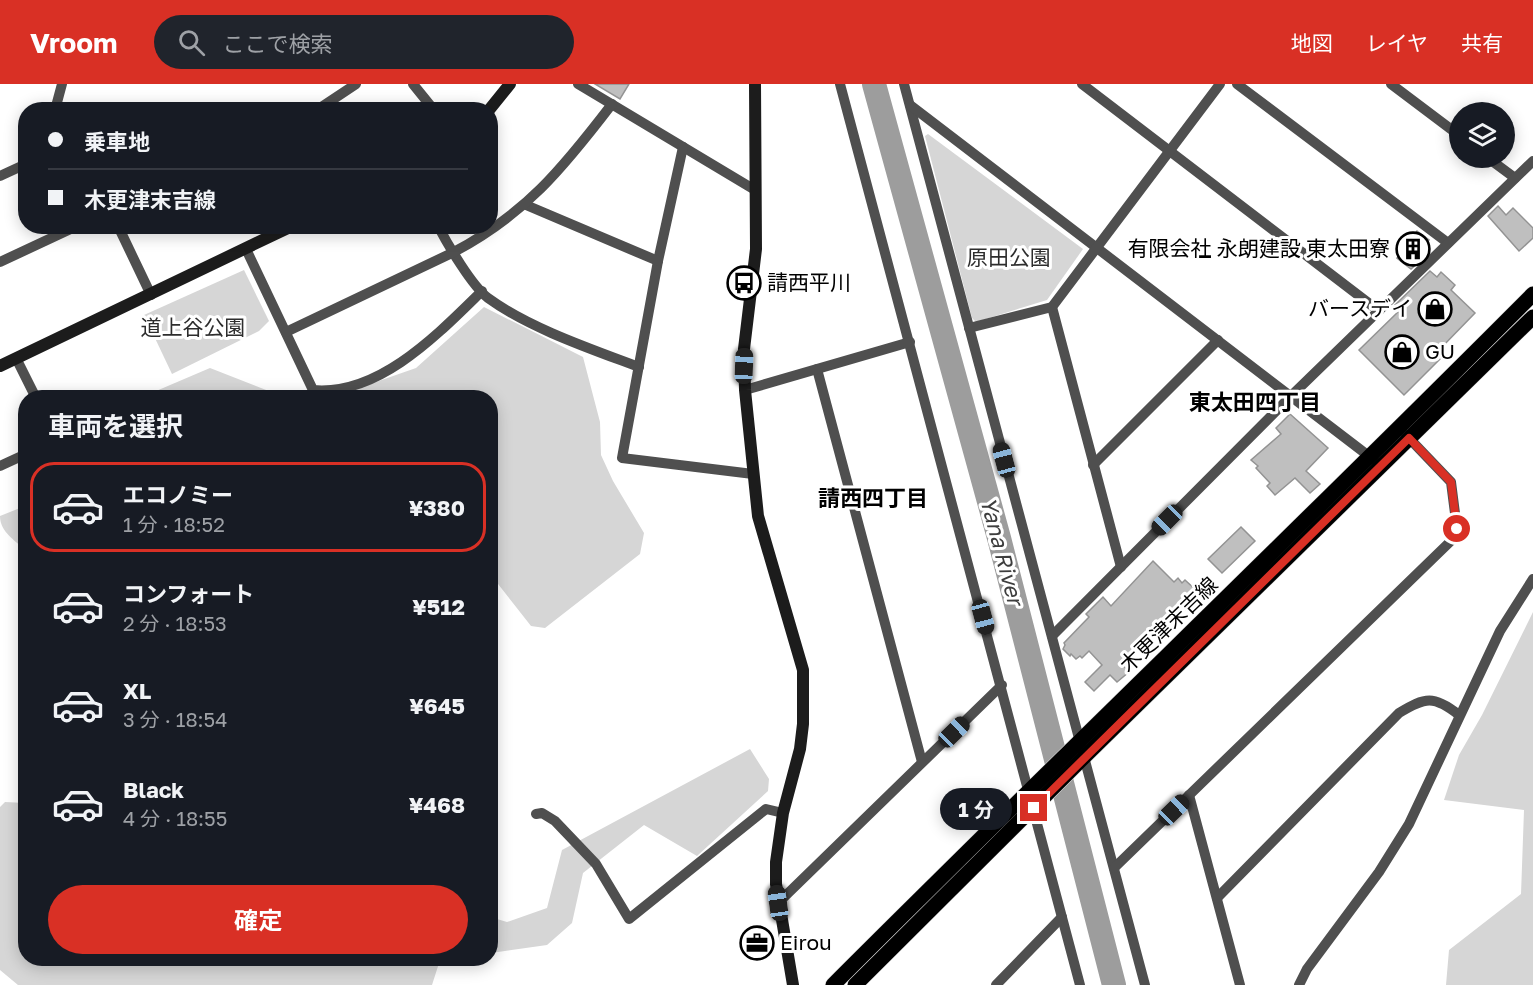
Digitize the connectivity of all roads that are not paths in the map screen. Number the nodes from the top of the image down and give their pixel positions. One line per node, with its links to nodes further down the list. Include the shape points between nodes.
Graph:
1 (62, 84): 13 (street)
2 (356, 84): 14 (street)
3 (413, 84): 15 (street)
4 (510, 84): 16 (street)
5 (578, 84): 17 (street)
6 (754, 84): 27 (street)
7 (840, 84): 50 (street)
8 (904, 84): 18 (street)
9 (1082, 84): 21 (street)
10 (1220, 84): 21 (street)
11 (1238, 84): 35 (street)
12 (1390, 84): 19 (street)
13 (57, 102)
14 (329, 102)
15 (428, 102)
16 (495, 102)
17 (612, 104): 20 (street); 28 (street, via 558,174)
18 (910, 105): 36 (street); 47 (street)
19 (1449, 128)
20 (683, 147): 27 (street); 39 (street)
21 (1170, 151): 36 (street); 45 (street)
22 (1533, 161): 26 (street)
23 (18, 168): 25 (street)
24 (1502, 168): 26 (street)
25 (0, 176)
26 (1515, 178): 35 (street)
27 (755, 190): 58 (street, via 756,249 744,349)
28 (526, 205): 29 (street); 39 (street)
29 (498, 225)
30 (60, 234): 40 (street)
31 (122, 234): 43 (street)
32 (276, 234): 37 (street)
33 (442, 234): 38 (street)
34 (486, 234): 38 (street)
35 (1448, 243): 45 (street)
36 (1097, 247): 44 (street); 49 (street)
37 (246, 249): 43 (street); 48 (street)
38 (452, 253): 41 (street); 48 (street)
39 (658, 261): 53 (street)
40 (0, 262)
41 (482, 291): 53 (street, via 486,297 573,342); 57 (street, via 427,344 371,379)
42 (1533, 294): 60 (main road, 木更津末吉線)
43 (151, 296): 51 (street)
44 (1052, 307): 47 (street); 63 (street)
45 (1379, 311): 59 (street)
46 (1533, 317): 60 (main road, 木更津末吉線)
47 (969, 328): 68 (street)
48 (286, 332): 56 (street)
49 (1218, 340): 59 (street); 63 (street)
50 (910, 342): 54 (street); 69 (street)
51 (16, 358): 52 (street); 55 (street)
52 (0, 366)
53 (639, 367): 65 (street, via 622,458)
54 (817, 369): 58 (street); 73 (street)
55 (32, 390)
56 (313, 390)
57 (339, 390)
58 (745, 390): 65 (street)
59 (1292, 395): 62 (street); 66 (street)
60 (1405, 433): 62 (main road, 木更津末吉線); 75 (street, via 1451,482 1456,536)
61 (18, 458): 64 (street)
62 (1376, 462): 71 (main road, 木更津末吉線); 72 (main road, 木更津末吉線)
63 (1093, 465): 66 (street)
64 (0, 466)
65 (753, 474): 77 (street, via 761,527 803,670 801,741)
66 (1121, 567): 68 (street)
67 (1533, 579): 70 (street, via 1500,631)
68 (1052, 636): 71 (street)
69 (1002, 686): 73 (street); 74 (street)
70 (1459, 715): 80 (street, via 1428,699 1399,713); 90 (street, via 1409,824)
71 (1080, 741): 72 (street); 74 (main road, 木更津末吉線)
72 (1084, 757): 76 (main road, 木更津末吉線); 79 (street)
73 (922, 762): 81 (street)
74 (1029, 789): 76 (street); 84 (main road, 木更津末吉線)
75 (1189, 795): 79 (street); 80 (street)
76 (1034, 808): 82 (street); 85 (main road, 木更津末吉線)
77 (783, 813): 78 (street, via 766,809 629,920 596,864 555,821 542,813); 81 (street, via 776,862)
78 (536, 814)
79 (1114, 868): 88 (street)
80 (1217, 898): 89 (street)
81 (778, 903): 83 (street)
82 (1062, 917): 86 (street); 87 (street)
83 (793, 985)
84 (833, 985)
85 (855, 985)
86 (996, 985)
87 (1080, 985)
88 (1145, 985)
89 (1240, 985)
90 (1299, 985)

